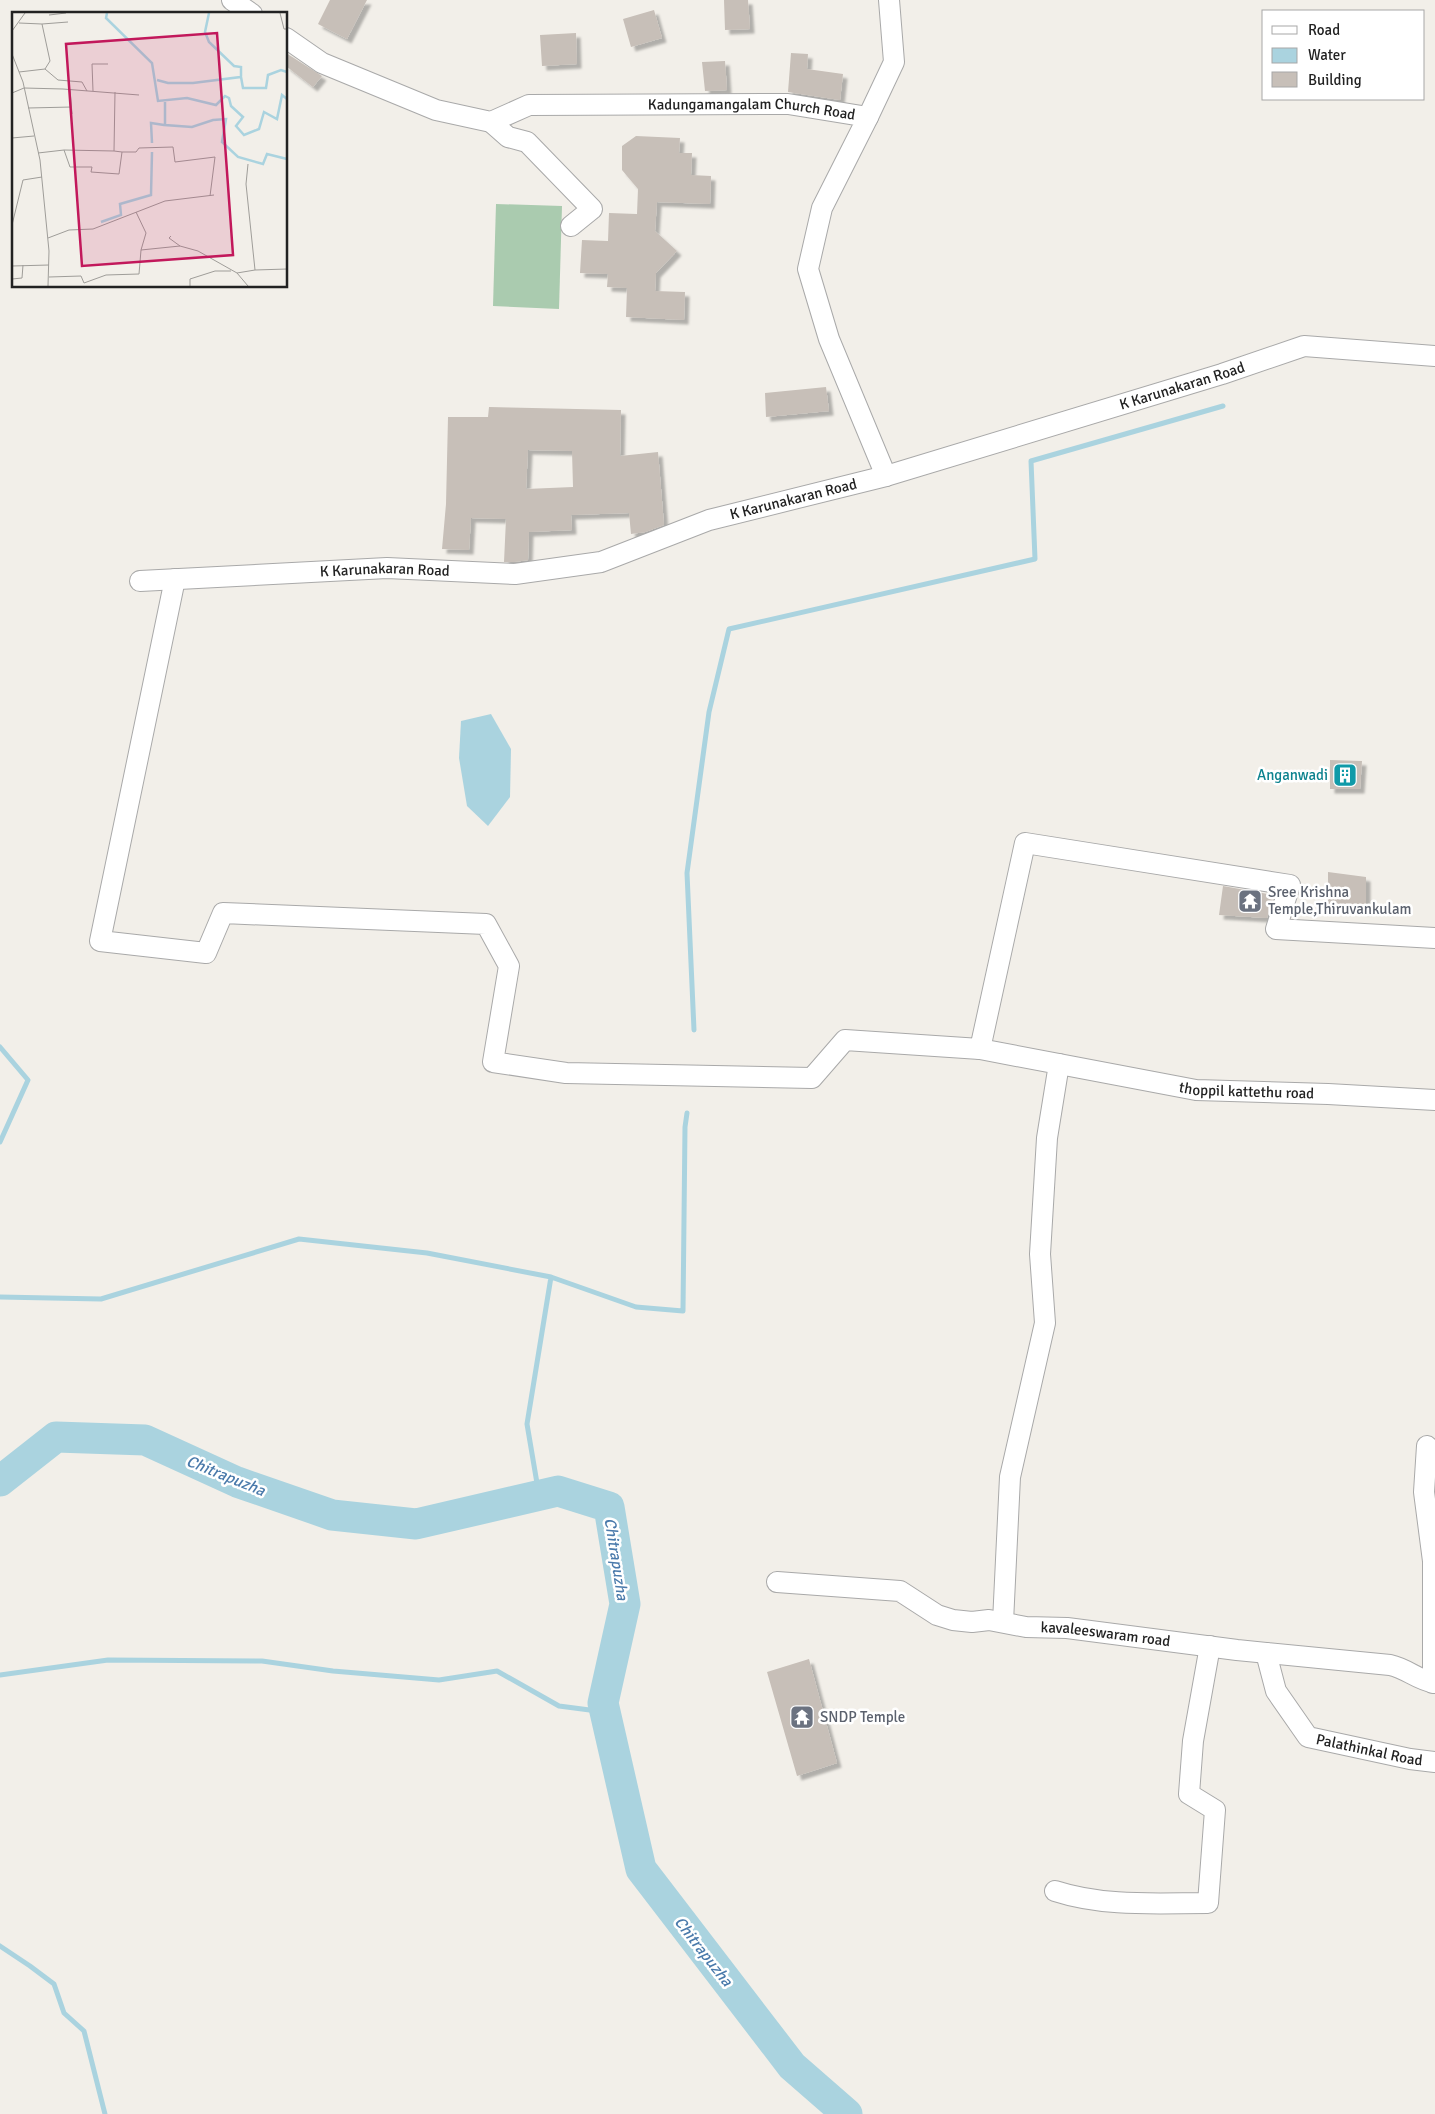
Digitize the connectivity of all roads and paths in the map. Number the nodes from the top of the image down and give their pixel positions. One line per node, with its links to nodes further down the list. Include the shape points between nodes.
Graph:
1 (232, 0): 3 (street)
2 (889, 0): 5 (street, via 894,62)
3 (249, 12)
4 (288, 39): 6 (street, via 322,63 436,110)
5 (868, 117): 6 (street, Kadungamangalam Church Road, via 788,104 529,105); 9 (street, Kadungamangalam Church Road, via 822,208 808,270 829,340)
6 (491, 122): 7 (street, via 508,137 526,142 592,209)
7 (571, 226)
8 (1435, 356): 9 (street, K Karunakaran Road, via 1304,346)
9 (886, 476): 10 (street, K Karunakaran Road, via 709,520 601,562 515,574 387,568)
10 (175, 579): 11 (street, K Karunakaran Road); 13 (street, thoppil kattethu road, via 100,941 206,953 223,912 486,924 509,966 493,1062 566,1073 812,1078 845,1040)
11 (140, 581)
12 (1435, 938): 13 (street, via 1276,929 1290,885 1025,843)
13 (980, 1049): 14 (street, thoppil kattethu road)
14 (1059, 1064): 15 (street, thoppil kattethu road, via 1196,1090); 19 (street, via 1047,1138 1040,1254 1045,1323 1010,1477)
15 (1435, 1100)
16 (1427, 1446): 17 (street, via 1424,1492)
17 (1431, 1511): 22 (street)
18 (777, 1582): 19 (street, kavaleeswaram road, via 900,1591 938,1615 953,1620)
19 (1002, 1622): 20 (street, kavaleeswaram road)
20 (1210, 1646): 21 (street, kavaleeswaram road); 24 (street, via 1193,1741 1189,1794 1215,1810 1208,1903 1127,1904 1073,1897)
21 (1266, 1653): 22 (street, kavaleeswaram road, via 1390,1665 1404,1668); 23 (street, Palathinkal Road, via 1276,1691 1308,1737)
22 (1434, 1683)
23 (1435, 1762)
24 (1055, 1891)

